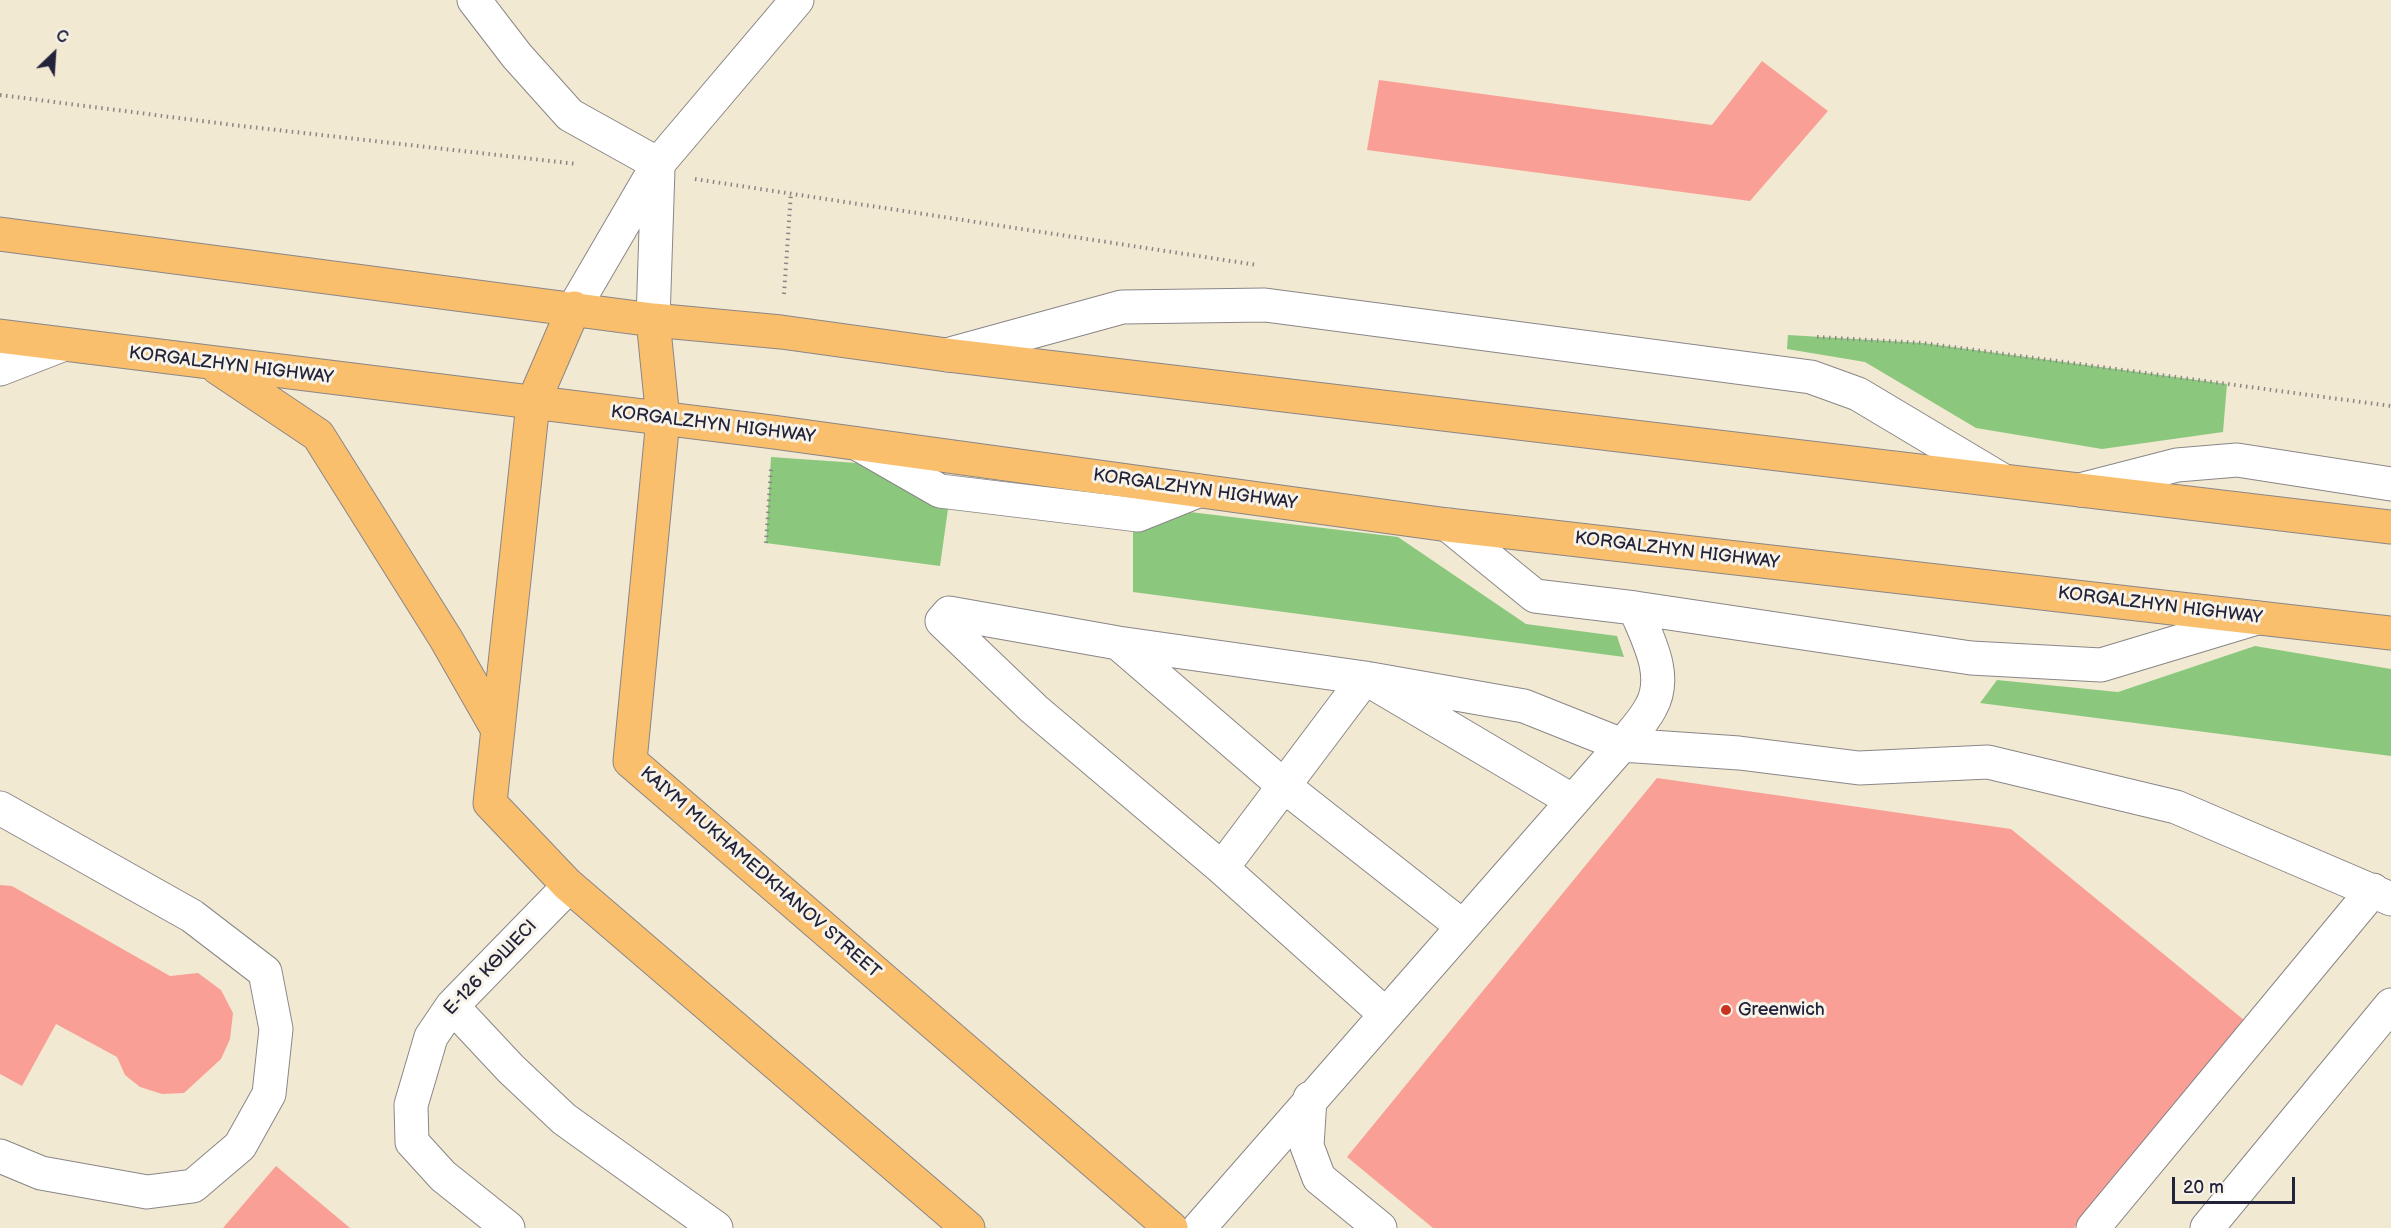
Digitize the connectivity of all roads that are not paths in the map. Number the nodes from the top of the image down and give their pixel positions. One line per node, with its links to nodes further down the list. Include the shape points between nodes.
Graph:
1 (474, 0): 3 (street, via 570,115)
2 (797, 0): 3 (street)
3 (658, 168): 5 (street); 6 (street)
4 (0, 234): 5 (main road)
5 (574, 308): 6 (main road); 12 (main road)
6 (653, 320): 9 (main road, via 781,332); 13 (main road, KAIYM MUKHAMEDKHANOV STREET)
7 (0, 336): 8 (main road, KORGALZHYN HIGHWAY)
8 (62, 345): 10 (main road, KORGALZHYN HIGHWAY); 11 (street)
9 (947, 355): 14 (main road); 14 (street, via 1122,307 1265,304 1811,377 1858,394)
10 (211, 364): 12 (main road, KORGALZHYN HIGHWAY); 24 (main road, via 318,435 446,639)
11 (0, 369)
12 (532, 403): 13 (main road, KORGALZHYN HIGHWAY); 24 (main road)
13 (663, 419): 17 (main road, KORGALZHYN HIGHWAY); 41 (main road, KAIYM MUKHAMEDKHANOV STREET, via 630,761)
14 (2002, 480): 16 (main road)
15 (2391, 484): 16 (street, via 2237,460 2177,465)
16 (2077, 491): 18 (main road)
17 (1448, 525): 19 (street, via 1535,596); 20 (main road, KORGALZHYN HIGHWAY)
18 (2391, 527)
19 (1635, 608): 20 (street, via 1971,658 2101,665); 25 (street, via 1656,662 1658,685 1652,707)
20 (2257, 618): 21 (main road, KORGALZHYN HIGHWAY)
21 (2391, 633)
22 (1118, 643): 23 (street); 26 (street); 29 (street, via 949,613 942,621 1035,709)
23 (1365, 678): 25 (street, via 1524,706); 26 (street); 27 (street)
24 (498, 730): 30 (main road, via 490,803)
25 (1622, 745): 27 (street); 31 (street, via 1739,753 1859,768 1988,762 2176,807)
26 (1284, 786): 29 (street); 32 (street)
27 (1573, 801): 32 (street)
28 (0, 808): 37 (street, via 192,916 265,972 276,1029 269,1094 240,1146 193,1186 147,1192 41,1173)
29 (1222, 868): 35 (street)
30 (569, 886): 34 (street, Е-126 КӨШЕСІ); 40 (main road)
31 (2382, 895): 44 (street)
32 (1462, 926): 35 (street)
33 (2391, 1005): 45 (street)
34 (452, 1006): 38 (street, Е-126 КӨШЕСІ, via 431,1037 411,1105 412,1142 443,1176); 39 (street, via 564,1119)
35 (1385, 1014): 36 (street)
36 (1310, 1098): 42 (street); 43 (street, via 1306,1146 1319,1178)
37 (0, 1156)
38 (508, 1228)
39 (716, 1228)
40 (968, 1228)
41 (1171, 1228)
42 (1199, 1228)
43 (1380, 1228)
44 (2093, 1228)
45 (2207, 1228)

